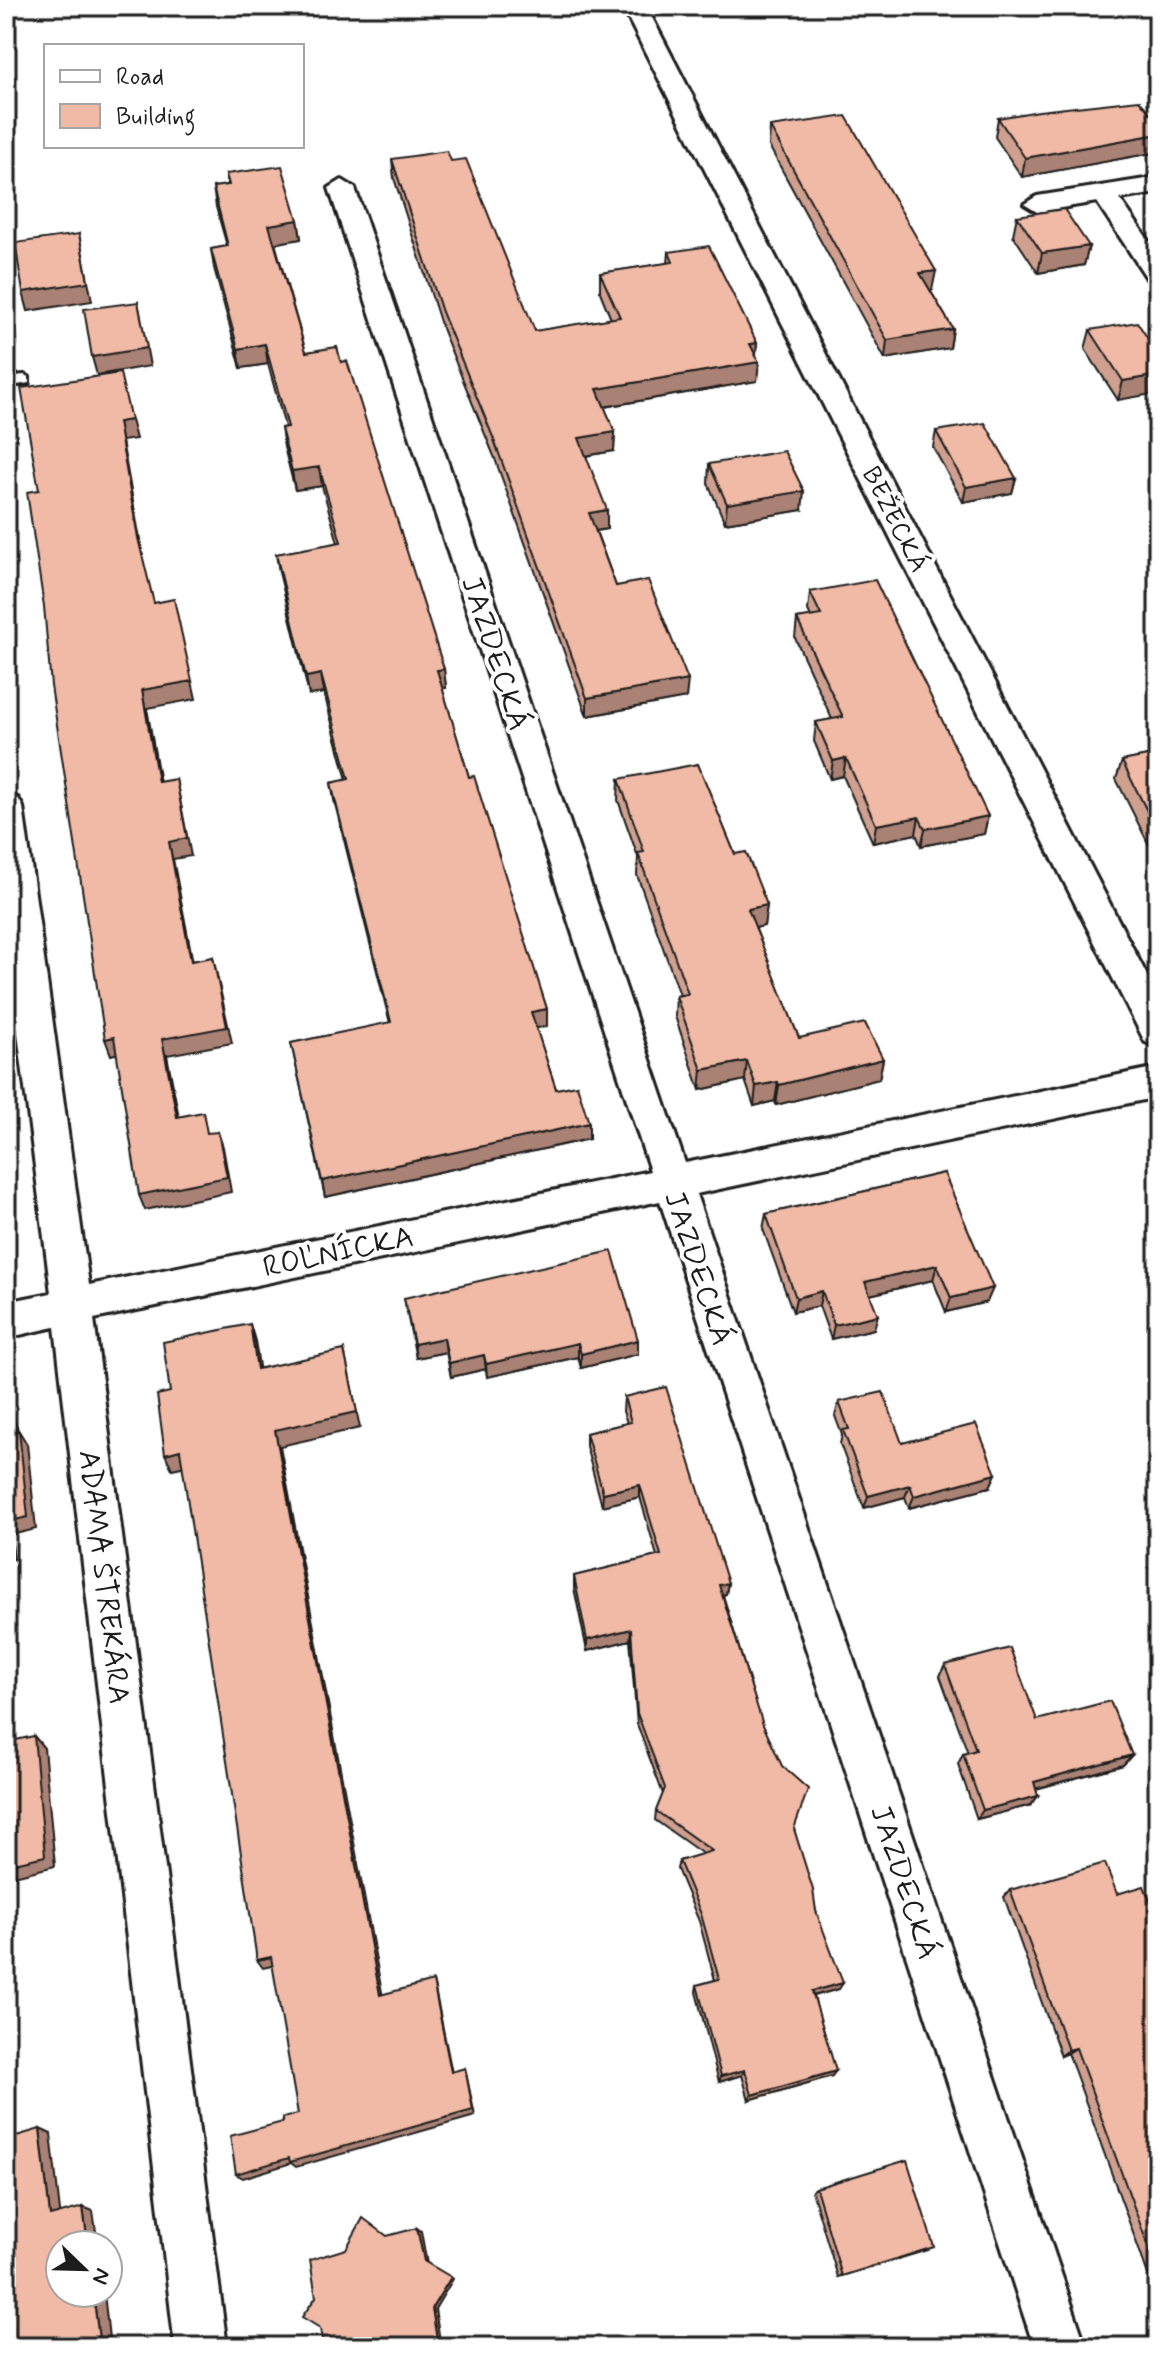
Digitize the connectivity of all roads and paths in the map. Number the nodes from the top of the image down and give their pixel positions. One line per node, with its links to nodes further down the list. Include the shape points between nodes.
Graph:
1 (634, 6): 10 (street, BEŽECKÁ)
2 (1158, 185): 4 (street)
3 (342, 188): 12 (street, JAZDECKÁ)
4 (1105, 195): 5 (street); 6 (street)
5 (1037, 204)
6 (1158, 274)
7 (24, 380): 8 (lane)
8 (6, 382)
9 (6, 807): 13 (street, ADAMA ŠTREKÁRA)
10 (1158, 1032)
11 (1158, 1082): 12 (street, ROĽNÍCKA)
12 (671, 1183): 13 (street, ROĽNÍCKA); 16 (street, JAZDECKÁ)
13 (72, 1305): 14 (street, ROĽNÍCKA); 15 (street, ADAMA ŠTREKÁRA)
14 (6, 1320)
15 (201, 2347)
16 (1060, 2347)

